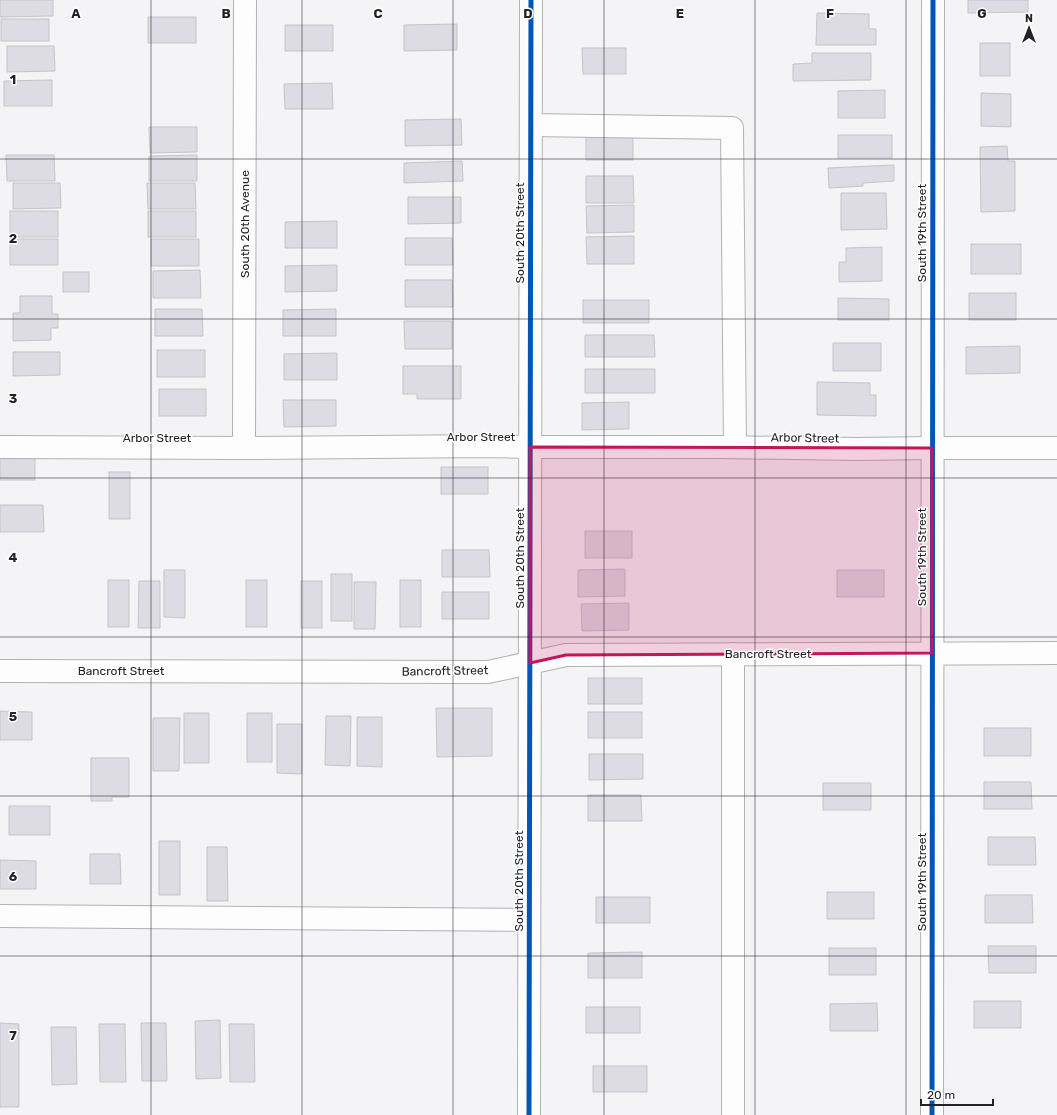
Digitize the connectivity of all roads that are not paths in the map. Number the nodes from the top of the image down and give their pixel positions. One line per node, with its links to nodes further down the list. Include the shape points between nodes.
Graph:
1 (245, 0): 8 (street, South 20th Avenue)
2 (531, 0): 4 (street, South 20th Street)
3 (933, 0): 9 (street, South 19th Street)
4 (531, 125): 6 (street, South 20th Street); 7 (street, via 732,128)
5 (0, 447): 8 (street, Arbor Street)
6 (530, 447): 7 (street, Arbor Street); 8 (street, Arbor Street); 14 (street, South 20th Street)
7 (735, 447): 9 (street, Arbor Street)
8 (244, 448)
9 (932, 448): 10 (street, Arbor Street); 11 (street, South 19th Street)
10 (1057, 448)
11 (932, 653): 12 (street, Bancroft Street); 13 (street, Bancroft Street); 20 (street, South 19th Street)
12 (1057, 653)
13 (733, 654): 14 (street, Bancroft Street, via 566,655); 19 (street)
14 (530, 663): 15 (street, Bancroft Street, via 488,672); 17 (street, South 20th Street)
15 (0, 670)
16 (0, 916): 17 (street)
17 (529, 920): 18 (street, South 20th Street)
18 (529, 1115)
19 (733, 1115)
20 (932, 1115)

